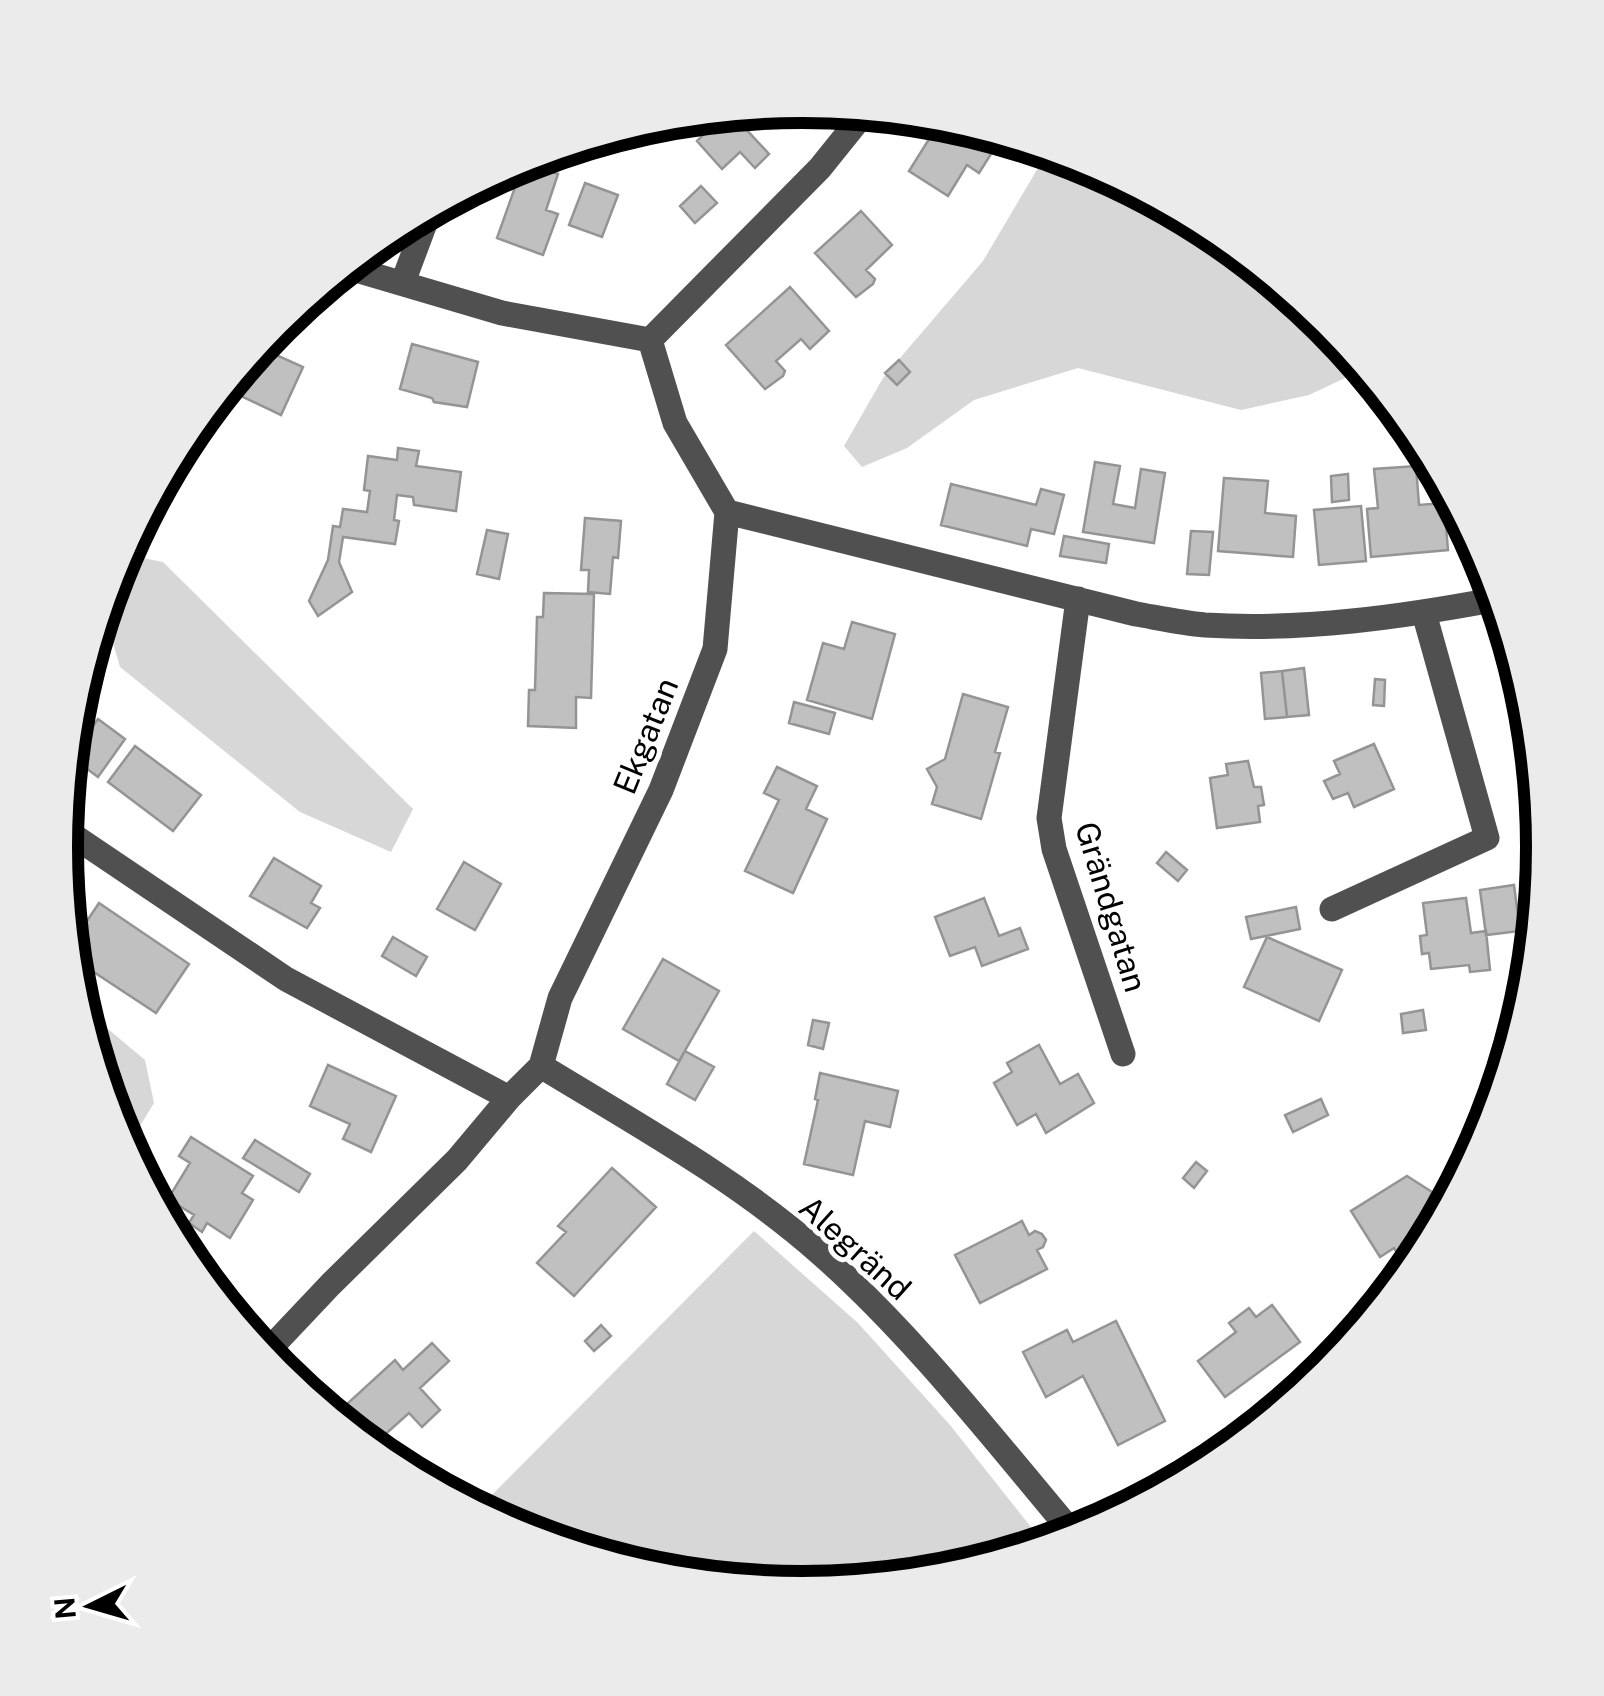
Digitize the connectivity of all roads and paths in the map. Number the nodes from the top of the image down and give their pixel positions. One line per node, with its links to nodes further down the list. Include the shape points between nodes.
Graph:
1 (854, 126): 5 (street)
2 (421, 232): 4 (street)
3 (362, 272): 4 (street)
4 (402, 282): 5 (street, via 502,313)
5 (650, 340): 6 (street, via 675,423)
6 (728, 512): 7 (street); 13 (street, Ekgatan, via 715,649 661,790 560,998)
7 (1078, 599): 9 (street, via 1204,624 1293,625); 12 (street, Grändgatan, via 1049,818)
8 (1483, 601): 9 (street)
9 (1424, 612): 11 (street, via 1487,838)
10 (78, 839): 14 (street, via 286,979)
11 (1332, 909)
12 (1124, 1054)
13 (541, 1066): 14 (street, Ekgatan); 16 (street, Alegränd, via 729,1184 820,1253 900,1333)
14 (509, 1098): 15 (street, Ekgatan, via 458,1160)
15 (275, 1344)
16 (1064, 1523)

